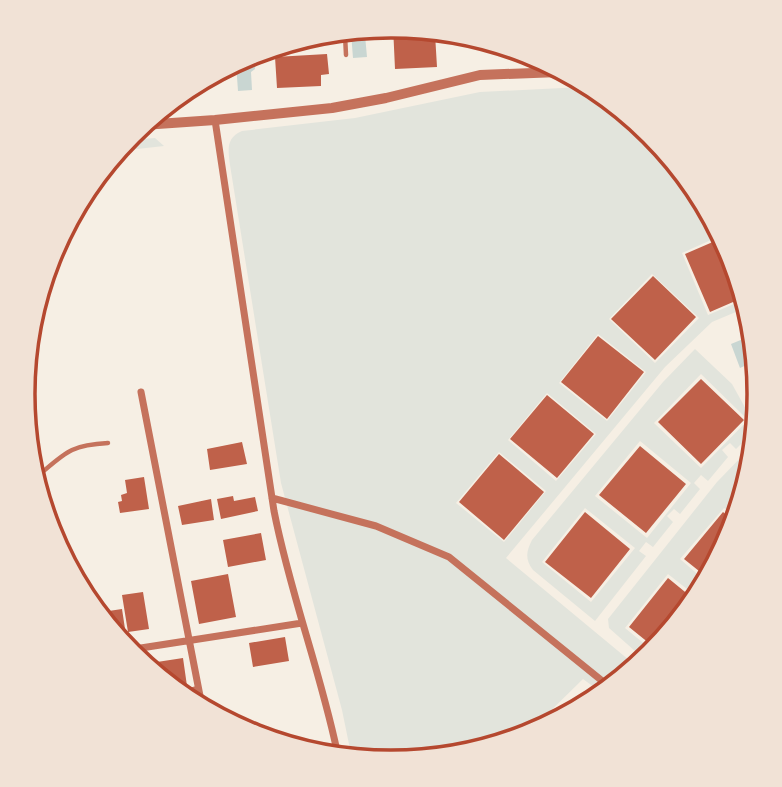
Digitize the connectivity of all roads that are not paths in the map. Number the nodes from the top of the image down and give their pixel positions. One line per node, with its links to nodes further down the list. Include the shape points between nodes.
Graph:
1 (345, 41): 2 (lane)
2 (346, 55)
3 (545, 73): 4 (street, via 480,75 362,103)
4 (215, 120): 5 (street); 9 (street)
5 (158, 124)
6 (141, 392): 11 (street)
7 (108, 443): 8 (lane, via 67,451)
8 (44, 471)
9 (272, 498): 10 (street); 13 (street, via 376,526 449,557)
10 (302, 623): 11 (street); 17 (street)
11 (188, 642): 12 (street); 14 (street)
12 (142, 648)
13 (602, 681)
14 (198, 688): 15 (lane); 16 (street)
15 (192, 689)
16 (199, 694)
17 (336, 745)

